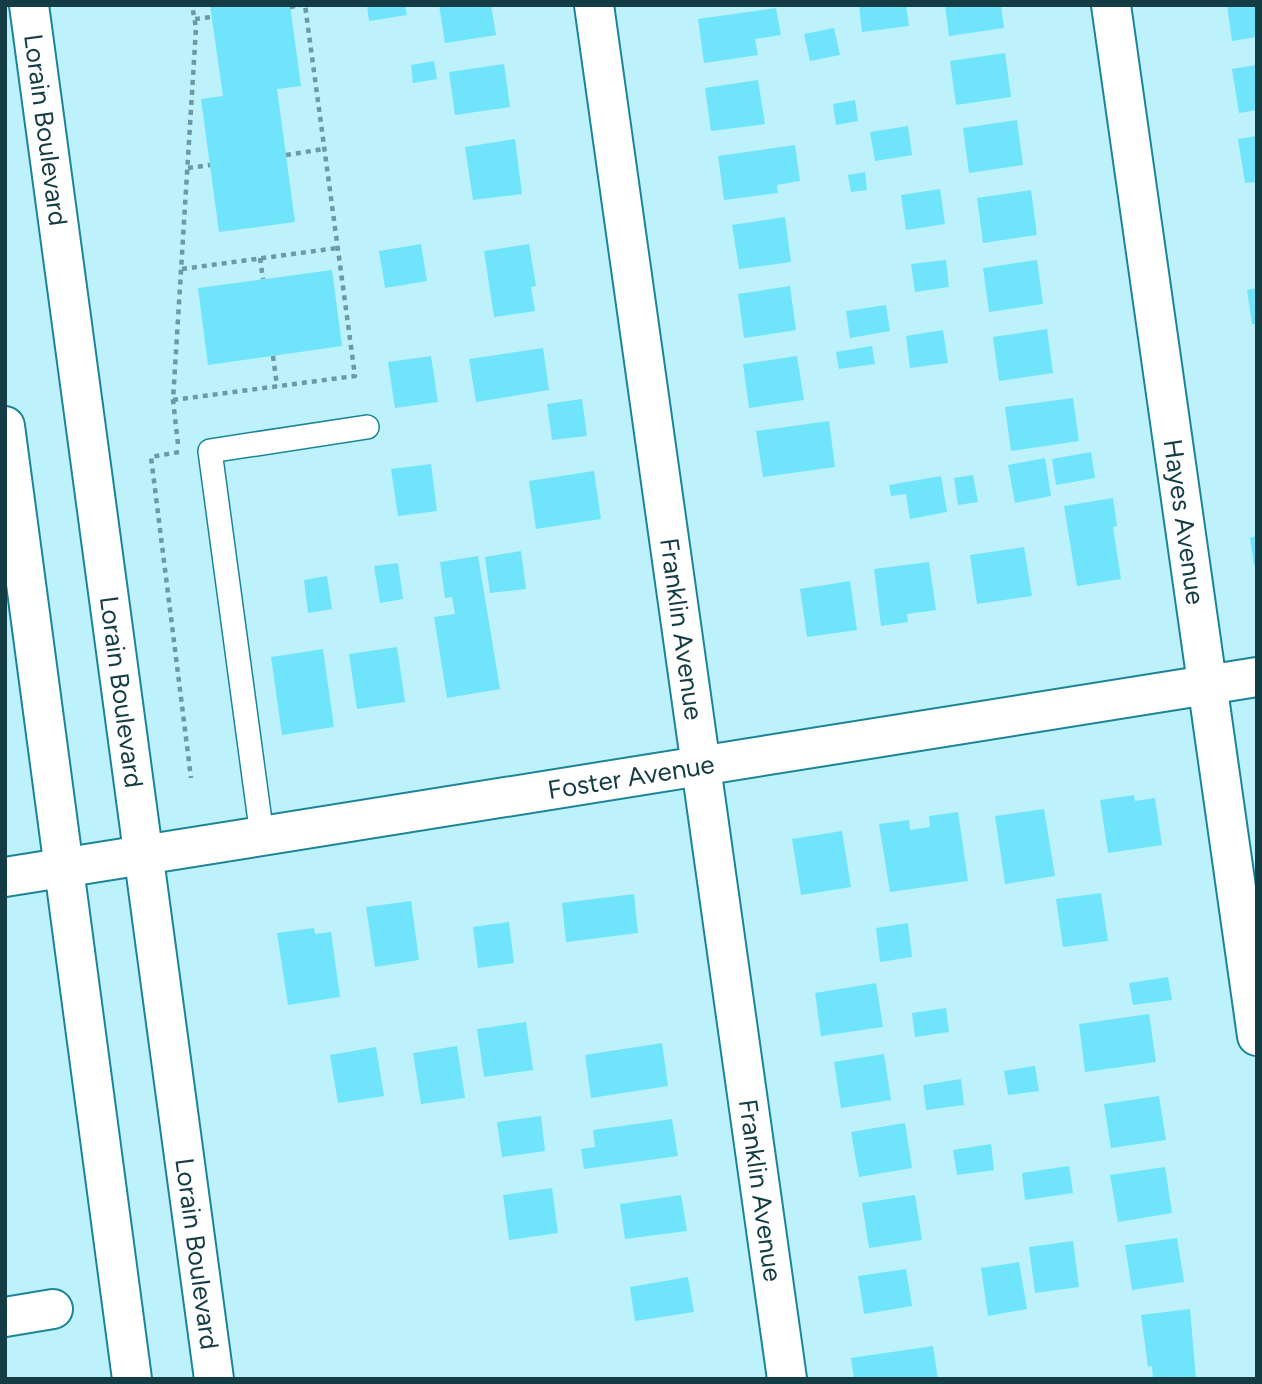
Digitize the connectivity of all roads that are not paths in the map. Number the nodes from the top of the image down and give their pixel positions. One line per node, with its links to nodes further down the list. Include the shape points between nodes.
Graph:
1 (29, 5): 10 (street, Lorain Boulevard)
2 (594, 5): 8 (street, Franklin Avenue)
3 (1111, 5): 7 (street, Hayes Avenue)
4 (5, 426): 11 (street)
5 (367, 427): 9 (lane, via 210,451)
6 (1257, 677): 7 (street, Foster Avenue)
7 (1207, 685): 8 (street, Foster Avenue); 13 (street, Hayes Avenue)
8 (701, 766): 9 (street, Foster Avenue); 18 (street, Franklin Avenue)
9 (262, 836): 10 (street, Foster Avenue)
10 (141, 855): 11 (street, Foster Avenue); 17 (street, Lorain Boulevard)
11 (62, 868): 12 (street, Foster Avenue); 16 (street)
12 (5, 877)
13 (1257, 1036)
14 (53, 1310): 15 (street)
15 (5, 1317)
16 (132, 1379)
17 (214, 1379)
18 (787, 1379)

